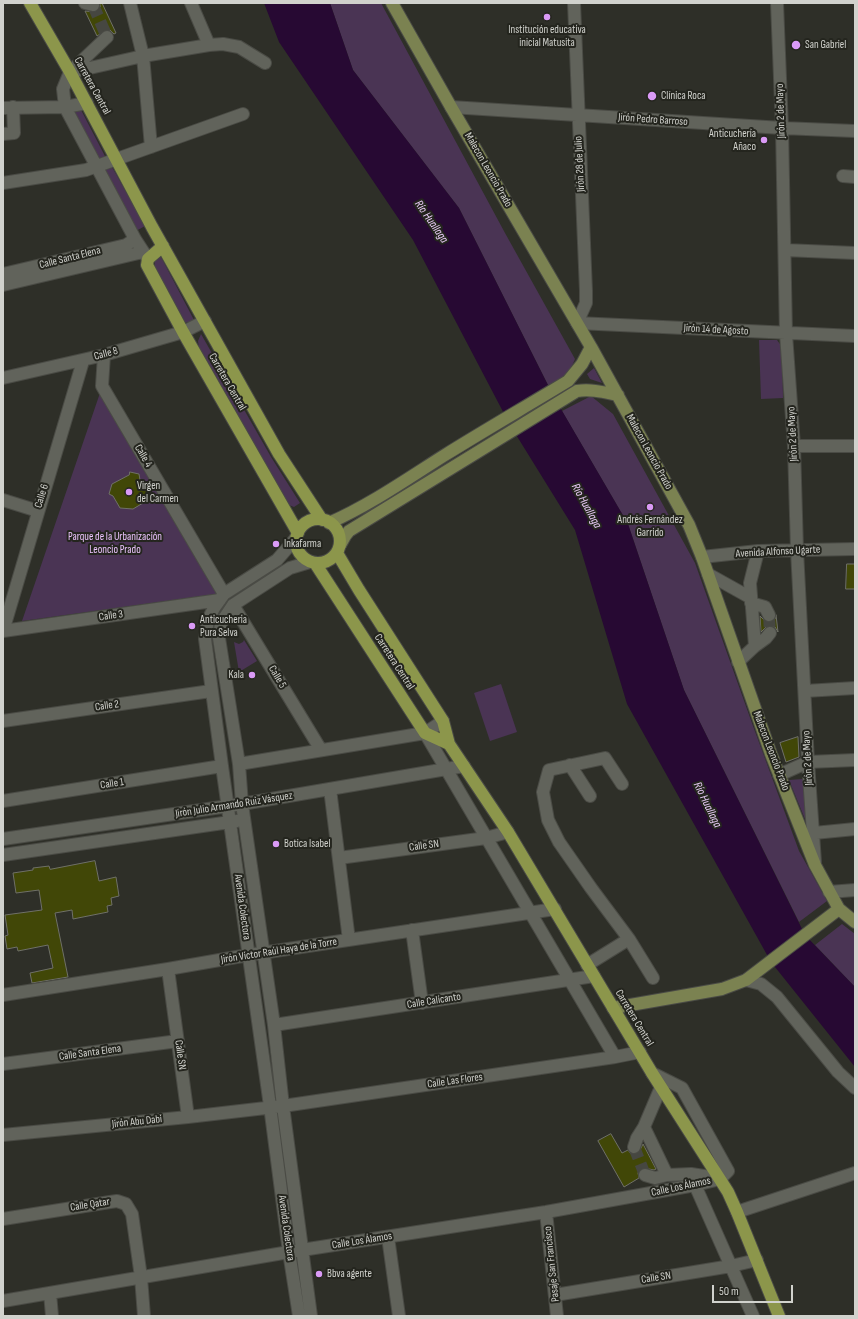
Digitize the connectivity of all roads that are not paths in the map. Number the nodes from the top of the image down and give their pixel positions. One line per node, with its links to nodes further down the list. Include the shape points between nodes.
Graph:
1 (30, 3): 11 (highway, Carretera Central)
2 (130, 3): 9 (street)
3 (191, 3): 8 (street)
4 (392, 3): 15 (main road, Malecon Leoncio Prado)
5 (574, 3): 17 (street, Jirón 28 de Julio)
6 (777, 3): 18 (street, Jirón 2 de Mayo)
7 (107, 37): 11 (street)
8 (209, 45): 9 (street); 10 (street, via 223,44 238,48)
9 (143, 56): 11 (street); 21 (street)
10 (265, 63)
11 (70, 72): 12 (highway, Carretera Central); 13 (street, via 63,89)
12 (87, 103): 13 (street); 22 (highway, Carretera Central)
13 (65, 107): 14 (street); 23 (street)
14 (8, 108): 20 (street, via 14,133)
15 (451, 108): 17 (street, Jirón Pedro Barroso); 33 (main road, Malecon Leoncio Prado)
16 (243, 114): 21 (street)
17 (578, 115): 18 (street, Jirón Pedro Barroso); 33 (street, Jirón 28 de Julio, via 586,303)
18 (782, 128): 19 (street, Jirón Pedro Barroso); 27 (street, Jirón 2 de Mayo)
19 (855, 131)
20 (3, 134)
21 (151, 147): 22 (street)
22 (116, 159): 23 (street); 26 (highway, Carretera Central)
23 (96, 166): 24 (street, via 86,170); 25 (street)
24 (3, 182)
25 (135, 239): 29 (street); 30 (street, Calle Santa Elena, via 126,245)
26 (163, 246): 29 (highway); 32 (highway, Carretera Central)
27 (785, 250): 28 (street); 35 (street, Jirón 2 de Mayo)
28 (855, 253)
29 (146, 255): 31 (street); 34 (highway, Carretera Central, via 147,265)
30 (3, 274)
31 (3, 285)
32 (205, 321): 34 (street, Calle 8); 46 (highway, Carretera Central, via 279,454)
33 (577, 323): 35 (street, Jirón 14 de Agosto); 37 (main road, Malecon Leoncio Prado)
34 (183, 332): 38 (street, Calle 8); 47 (highway, Carretera Central)
35 (786, 334): 36 (street, Jirón 14 de Agosto); 42 (street, Jirón 2 de Mayo)
36 (855, 336)
37 (591, 348): 41 (main road, Malecon Leoncio Prado); 46 (main road, via 568,381 445,455 401,485 343,517)
38 (104, 355): 39 (street, Calle 8); 55 (street, Calle 4, via 102,386)
39 (83, 360): 40 (street, Calle 8); 45 (street, Calle 6)
40 (3, 378)
41 (618, 395): 48 (main road, via 595,390 576,391 349,531); 52 (main road, Malecon Leoncio Prado, via 689,525)
42 (794, 446): 43 (street); 50 (street, Jirón 2 de Mayo)
43 (855, 446)
44 (3, 500): 45 (street)
45 (38, 511): 59 (street, Calle 6)
46 (326, 521): 47 (highway, via 307,522); 48 (highway, via 336,529 339,536)
47 (297, 536): 53 (highway, via 296,546 299,553); 55 (street, Avenida Colectora, via 277,560)
48 (338, 549): 53 (highway, via 331,559 323,563); 66 (highway, Carretera Central, via 359,590)
49 (855, 549): 50 (street, Avenida Alfonso Ugarte)
50 (797, 550): 51 (street, Avenida Alfonso Ugarte); 65 (street, Jirón 2 de Mayo)
51 (758, 551): 52 (street, Avenida Alfonso Ugarte); 56 (street, via 750,584)
52 (702, 557): 54 (main road, Malecon Leoncio Prado)
53 (313, 563): 57 (street, Avenida Colectora, via 290,568); 68 (highway, Carretera Central)
54 (708, 574): 56 (street); 62 (main road, Malecon Leoncio Prado)
55 (222, 597): 59 (street, Calle 3); 64 (street, Avenida Colectora, via 208,620 205,639)
56 (751, 600): 58 (street, via 765,608); 61 (street)
57 (233, 605): 70 (street, Calle 5); 73 (street, Avenida Colectora, via 221,623 219,638)
58 (770, 615)
59 (3, 631)
60 (770, 633): 61 (street)
61 (755, 646): 62 (street)
62 (738, 662): 78 (main road, Malecon Leoncio Prado)
63 (855, 688): 65 (street)
64 (211, 691): 67 (street, Calle 2); 75 (street, Avenida Colectora)
65 (805, 691): 72 (street, Jirón 2 de Mayo)
66 (444, 721): 68 (street); 69 (highway, Carretera Central)
67 (3, 722)
68 (425, 733): 69 (highway); 70 (street); 77 (street)
69 (449, 744): 76 (highway, Carretera Central)
70 (321, 750): 73 (street)
71 (855, 760): 72 (street)
72 (808, 762): 78 (street); 90 (street, Jirón 2 de Mayo)
73 (239, 764): 83 (street, Avenida Colectora)
74 (570, 765): 79 (street, via 605,758); 81 (street); 104 (street, via 549,770 543,792 548,820 559,842)
75 (222, 766): 82 (street, Calle 1); 84 (street, Avenida Colectora)
76 (464, 766): 77 (street, Jirón Julio Armando Ruiz Vásquez); 89 (highway, Carretera Central)
77 (446, 769): 80 (street, Jirón Julio Armando Ruiz Vásquez); 91 (street)
78 (780, 775): 96 (main road, Malecon Leoncio Prado)
79 (622, 784)
80 (330, 789): 83 (street, Jirón Julio Armando Ruiz Vásquez); 95 (street)
81 (590, 796)
82 (3, 801)
83 (242, 804): 84 (street, Jirón Julio Armando Ruiz Vásquez); 85 (street, Avenida Colectora)
84 (228, 806): 86 (street, Avenida Colectora); 87 (street, Jirón Julio Armando Ruiz Vásquez)
85 (245, 820): 86 (street, Jirón Julio Armando Ruiz Vásquez); 106 (street, Avenida Colectora)
86 (230, 822): 93 (street, Jirón Julio Armando Ruiz Vásquez); 107 (street, Avenida Colectora)
87 (94, 827): 92 (street, Jirón Julio Armando Ruiz Vásquez); 93 (street)
88 (855, 829): 90 (street)
89 (508, 832): 91 (street, Calle SN); 99 (highway, Carretera Central)
90 (814, 833): 96 (street, Jirón 2 de Mayo)
91 (486, 838): 95 (street, Calle SN); 101 (street)
92 (3, 839)
93 (95, 842): 94 (street, Jirón Julio Armando Ruiz Vásquez)
94 (3, 855)
95 (339, 858): 105 (street)
96 (815, 865): 98 (main road, Malecon Leoncio Prado)
97 (855, 890): 98 (street)
98 (829, 892): 100 (main road, Malecon Leoncio Prado)
99 (555, 909): 101 (street, Jirón Víctor Raúl Haya de la Torre); 108 (highway, Carretera Central)
100 (839, 909): 102 (main road, Malecon Leoncio Prado); 113 (main road)
101 (531, 913): 103 (street, Jirón Víctor Raúl Haya de la Torre); 112 (street)
102 (855, 922)
103 (412, 930): 105 (street, Jirón Víctor Raúl Haya de la Torre); 115 (street)
104 (630, 939): 108 (street); 111 (street)
105 (349, 940): 106 (street, Jirón Víctor Raúl Haya de la Torre)
106 (264, 953): 107 (street, Jirón Víctor Raúl Haya de la Torre); 117 (street, Avenida Colectora)
107 (248, 955): 109 (street, Jirón Víctor Raúl Haya de la Torre); 125 (street, Avenida Colectora)
108 (587, 965): 110 (highway, Carretera Central)
109 (168, 970): 114 (street, Jirón Víctor Raúl Haya de la Torre); 118 (street, Calle SN)
110 (594, 976): 112 (street, Calle Calicanto); 116 (highway, Carretera Central)
111 (653, 978)
112 (569, 980): 115 (street, Calle Calicanto); 120 (street)
113 (747, 980): 116 (main road, via 722,990); 124 (street, via 761,984 778,997 838,1072)
114 (3, 995)
115 (422, 1002): 117 (street, Calle Calicanto)
116 (613, 1008): 119 (highway, Carretera Central)
117 (274, 1025): 126 (street, Avenida Colectora)
118 (178, 1041): 121 (street, Calle Santa Elena); 127 (street, Calle SN)
119 (640, 1052): 120 (street, Calle Las Flores); 122 (highway, Carretera Central)
120 (615, 1058): 126 (street, Calle Las Flores)
121 (3, 1064)
122 (652, 1073): 123 (highway, Carretera Central); 134 (street, via 682,1088 728,1171)
123 (661, 1087): 128 (street); 134 (highway, Carretera Central)
124 (855, 1088)
125 (270, 1106): 126 (street, Calle Las Flores); 127 (street, Jirón Abu Dabi); 141 (street, Avenida Colectora)
126 (283, 1106): 140 (street, Avenida Colectora)
127 (188, 1117): 129 (street, Jirón Abu Dabi)
128 (644, 1127): 130 (street); 133 (street)
129 (3, 1135)
130 (634, 1147)
131 (855, 1173): 137 (street)
132 (645, 1175): 133 (street, via 654,1178)
133 (667, 1175): 134 (street, via 690,1174)
134 (720, 1179): 135 (street, Calle Los Álamos); 137 (highway, Carretera Central)
135 (695, 1186): 136 (street, Calle Los Álamos); 143 (street)
136 (546, 1212): 139 (street, Calle Los Álamos); 146 (street, Pasaje San Francisco)
137 (737, 1212): 142 (highway, Carretera Central)
138 (3, 1219): 144 (street, Calle Qatar, via 117,1201 126,1204 132,1214)
139 (388, 1237): 140 (street, Calle Los Álamos); 152 (street)
140 (303, 1250): 141 (street, Calle Los Álamos); 151 (street, Avenida Colectora)
141 (289, 1252): 144 (street, Calle Los Álamos); 150 (street, Avenida Colectora)
142 (757, 1260): 143 (street, Calle SN); 155 (highway, Carretera Central)
143 (731, 1266): 146 (street, Calle SN); 154 (street)
144 (141, 1277): 145 (street, Calle Los Álamos); 149 (street, Calle Qatar)
145 (50, 1293): 147 (street, Calle Los Álamos); 148 (street)
146 (555, 1295): 153 (street, Pasaje San Francisco)
147 (3, 1301)
148 (52, 1316)
149 (144, 1316)
150 (299, 1316)
151 (311, 1316)
152 (399, 1316)
153 (557, 1316)
154 (753, 1316)
155 (778, 1316)

